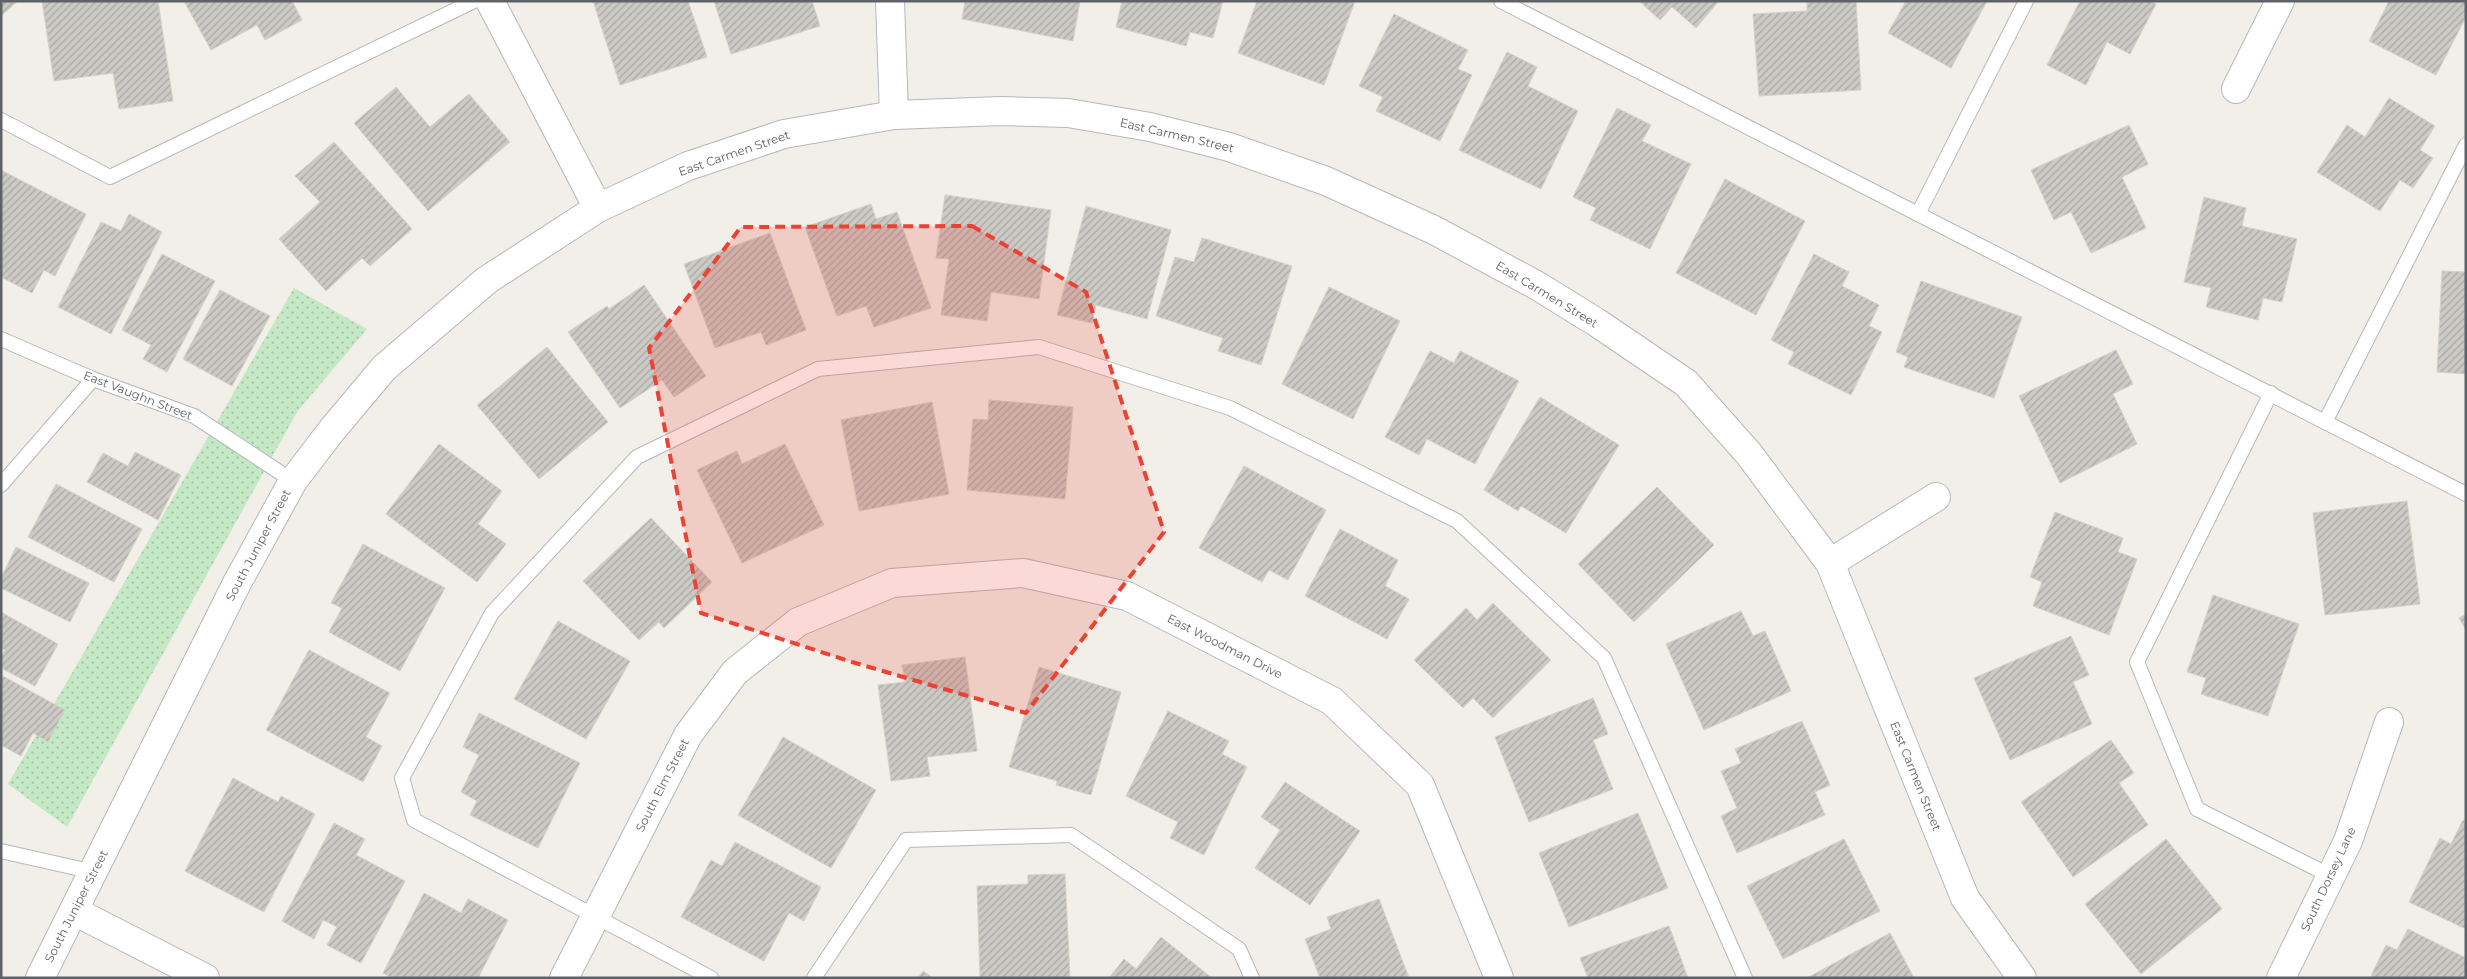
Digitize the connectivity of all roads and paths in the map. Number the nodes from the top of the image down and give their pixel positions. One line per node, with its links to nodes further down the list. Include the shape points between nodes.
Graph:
1 (474, 1): 9 (lane, via 110,177)
2 (490, 1): 11 (street)
3 (890, 1): 8 (street)
4 (2026, 1): 12 (lane)
5 (2280, 1): 7 (street)
6 (1506, 2): 12 (lane)
7 (2236, 88)
8 (894, 114): 11 (street, East Carmen Street, via 784,134 688,166); 21 (street, East Carmen Street, via 1001,110 1068,113 1150,126 1229,147 1326,181 1434,230 1536,285 1686,383 1748,454)
9 (1, 120)
10 (2466, 145): 16 (lane)
11 (598, 208): 17 (street, South Juniper Street, via 487,280 384,368)
12 (1918, 214): 15 (lane)
13 (1, 339): 14 (lane, East Vaughn Street)
14 (93, 379): 17 (lane, East Vaughn Street, via 194,416); 18 (lane)
15 (2271, 394): 16 (lane); 26 (lane, via 2137,662 2197,809)
16 (2325, 422): 19 (lane)
17 (293, 481): 25 (street, South Juniper Street, via 237,583)
18 (1, 485)
19 (2466, 494)
20 (1936, 497): 21 (street)
21 (1830, 563): 37 (street, East Carmen Street, via 1965,898)
22 (798, 622): 28 (street, South Elm Street, via 735,672 688,735); 35 (street, East Woodman Drive, via 892,583 1023,573 1127,596 1332,700 1420,785)
23 (2390, 722): 26 (street, South Dorsey Lane, via 2348,841)
24 (1, 851): 25 (lane)
25 (94, 872): 27 (street, South Juniper Street)
26 (2331, 876): 38 (street, South Dorsey Lane)
27 (74, 910): 29 (street, South Juniper Street); 30 (street)
28 (595, 917): 31 (street, South Elm Street); 32 (lane); 36 (lane, via 414,820 402,778 492,613 637,457 654,448 818,369 1039,347 1230,408 1457,521 1604,658)
29 (40, 978)
30 (205, 978)
31 (564, 978)
32 (711, 978)
33 (814, 978): 34 (lane, via 906,840 1071,835 1239,949)
34 (1252, 978)
35 (1499, 978)
36 (1745, 978)
37 (2022, 978)
38 (2281, 978)

